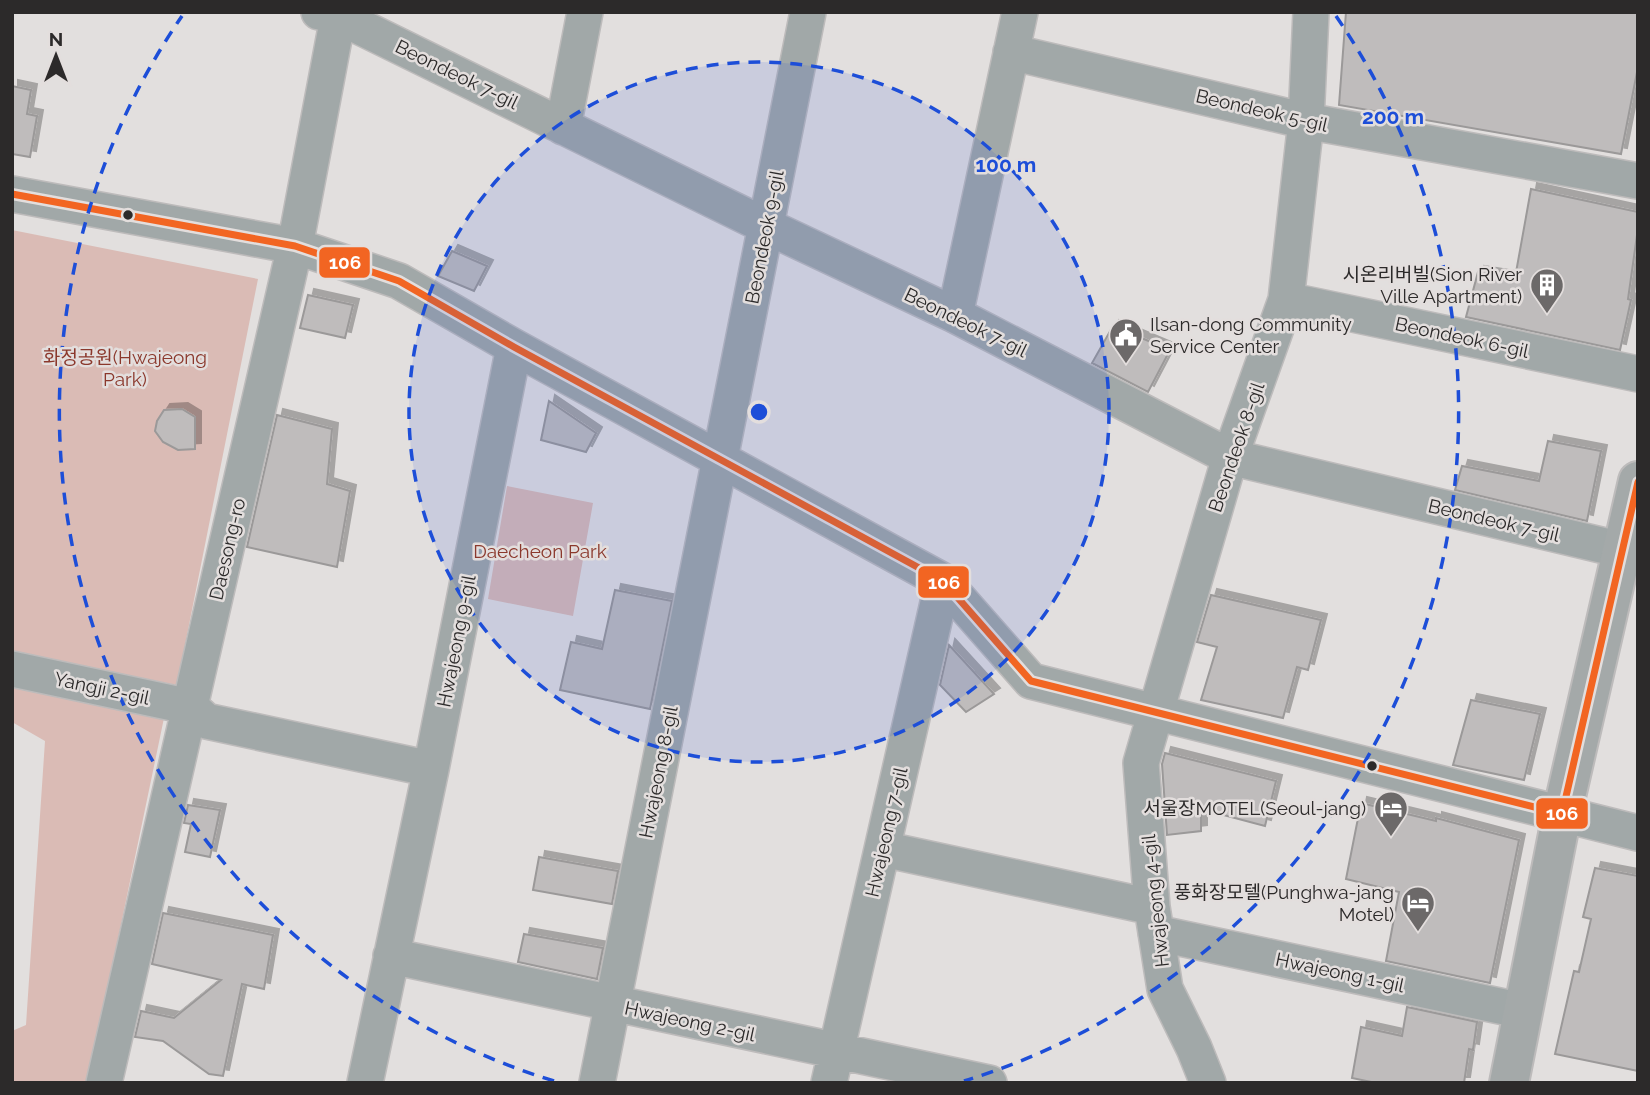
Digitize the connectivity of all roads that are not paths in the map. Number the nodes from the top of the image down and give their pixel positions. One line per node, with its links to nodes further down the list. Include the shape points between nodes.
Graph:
1 (585, 12): 8 (street)
2 (808, 12): 11 (street, Beondeok 9-gil)
3 (1020, 12): 6 (street)
4 (1311, 12): 7 (street, Beondeok 8-gil)
5 (332, 14): 8 (street, Beondeok 7-gil); 12 (street, Daesong-ro)
6 (1011, 52): 7 (street, Beondeok 5-gil); 14 (street)
7 (1306, 121): 9 (street, Beondeok 5-gil); 13 (street, Beondeok 8-gil)
8 (563, 127): 11 (street, Beondeok 7-gil)
9 (1638, 181)
10 (12, 194): 12 (street)
11 (766, 226): 14 (street, Beondeok 7-gil); 18 (street, Beondeok 9-gil)
12 (295, 246): 15 (street, via 400,281); 23 (street, Daesong-ro)
13 (1286, 300): 16 (street, Beondeok 6-gil); 17 (street, Beondeok 8-gil)
14 (955, 316): 17 (street, Beondeok 7-gil)
15 (514, 347): 18 (street); 25 (street, Hwajeong 9-gil)
16 (1638, 374)
17 (1230, 457): 20 (street, Beondeok 7-gil); 24 (street, Beondeok 8-gil)
18 (720, 461): 21 (street); 31 (street, Hwajeong 8-gil)
19 (1638, 481): 20 (main road)
20 (1622, 550): 26 (main road)
21 (943, 581): 24 (street, via 1031,681); 28 (street, Hwajeong 7-gil)
22 (12, 669): 23 (street, Yangji 2-gil)
23 (191, 707): 25 (street, via 206,721); 34 (street, Daesong-ro)
24 (1156, 712): 26 (street); 29 (street, Hwajeong 4-gil, via 1142,764)
25 (431, 769): 30 (street, Hwajeong 9-gil)
26 (1562, 814): 27 (street); 32 (main road)
27 (1638, 834)
28 (883, 849): 29 (street, Hwajeong 1-gil); 33 (street, Hwajeong 7-gil)
29 (1154, 920): 32 (street, Hwajeong 1-gil); 38 (street, Hwajeong 4-gil, via 1165,989)
30 (391, 956): 31 (street, Hwajeong 2-gil); 35 (street, Hwajeong 9-gil)
31 (612, 1004): 33 (street, Hwajeong 2-gil); 36 (street, Hwajeong 8-gil)
32 (1523, 1011): 39 (main road)
33 (833, 1067): 37 (street, Hwajeong 2-gil)
34 (104, 1083)
35 (365, 1083)
36 (597, 1083)
37 (989, 1083)
38 (1208, 1083)
39 (1509, 1083)

